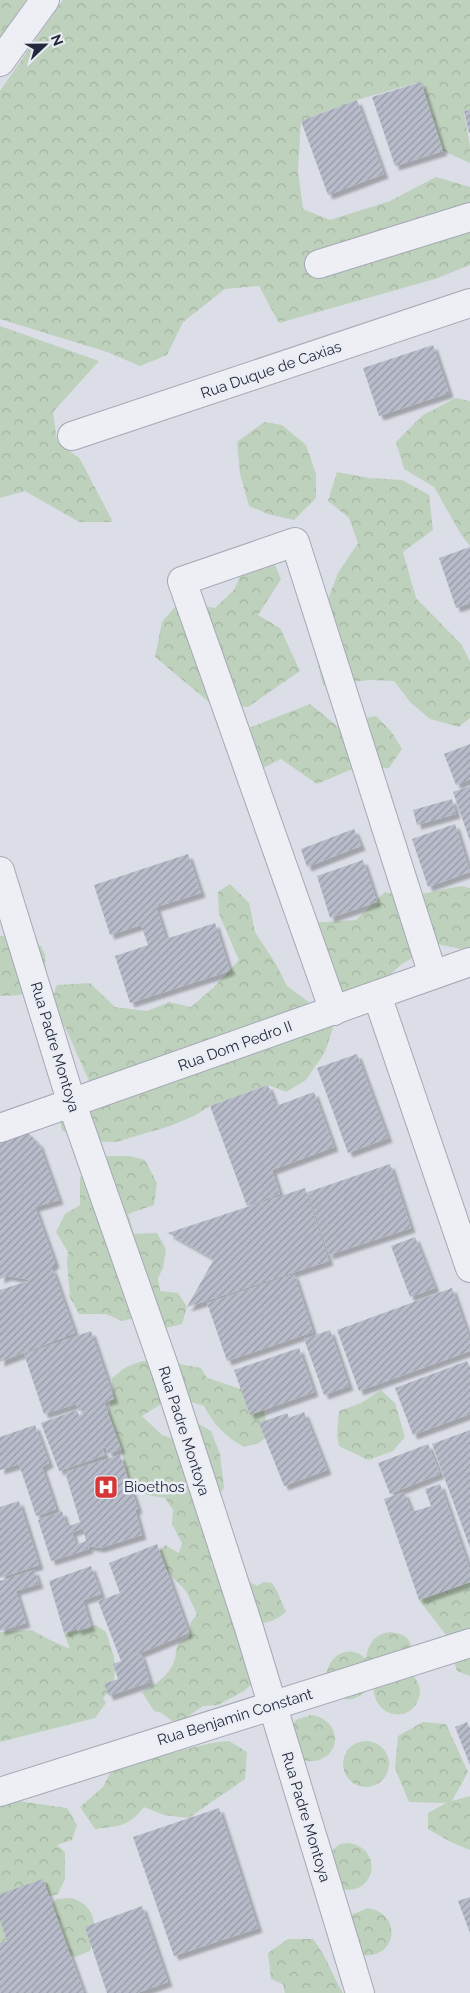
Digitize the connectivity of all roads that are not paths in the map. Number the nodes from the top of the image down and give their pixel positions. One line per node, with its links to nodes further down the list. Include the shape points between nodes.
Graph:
1 (45, 0): 2 (street)
2 (0, 62)
3 (470, 217): 4 (street)
4 (319, 264)
5 (470, 303): 6 (street, Rua Duque de Caxias)
6 (72, 436)
7 (0, 871): 12 (street, Rua Padre Montoya)
8 (470, 962): 9 (street, Rua Dom Pedro II)
9 (433, 975): 10 (street, Rua Dom Pedro II); 11 (street, via 294,542 182,581)
10 (377, 995): 11 (street, Rua Dom Pedro II); 14 (street)
11 (334, 1011): 12 (street, Rua Dom Pedro II)
12 (72, 1104): 13 (street, Rua Dom Pedro II); 16 (street, Rua Padre Montoya, via 165,1369)
13 (0, 1128)
14 (470, 1268)
15 (470, 1643): 16 (street, Rua Benjamin Constant)
16 (273, 1706): 17 (street, Rua Benjamin Constant); 18 (street, Rua Padre Montoya)
17 (0, 1792)
18 (360, 1993)

